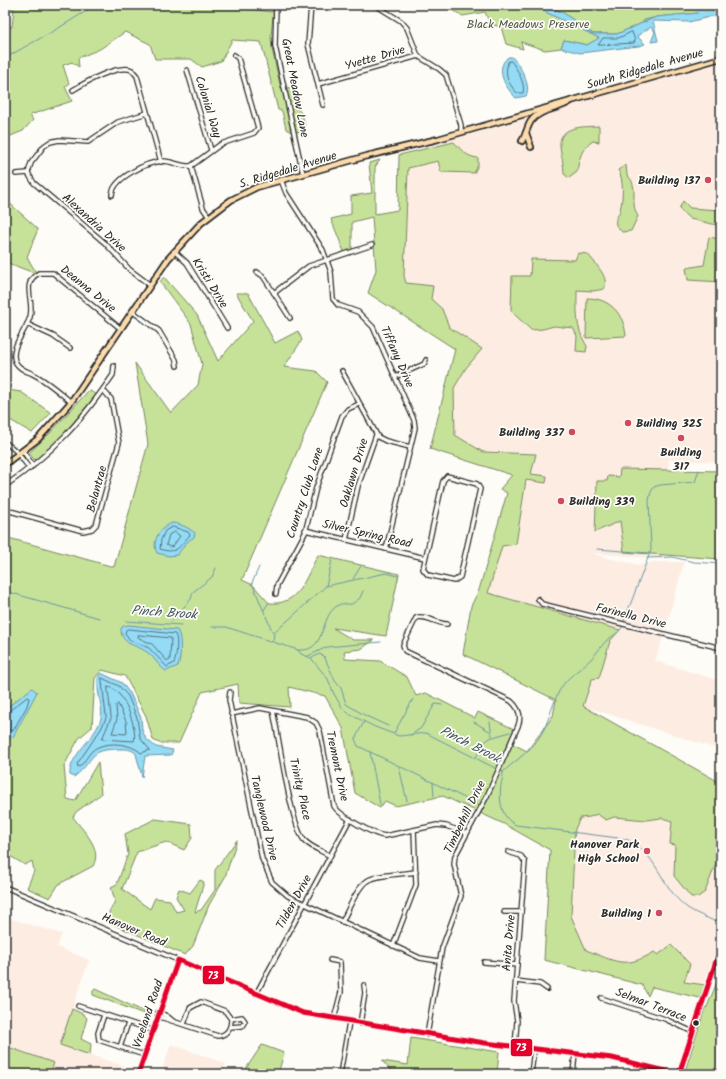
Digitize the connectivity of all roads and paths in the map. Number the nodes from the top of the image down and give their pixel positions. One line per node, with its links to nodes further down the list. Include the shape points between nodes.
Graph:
1 (276, 5): 22 (street, Great Meadow Lane, via 275,46)
2 (311, 5): 8 (street, via 308,44)
3 (375, 5): 5 (street, via 404,24)
4 (234, 55): 17 (street, via 238,58 258,128)
5 (418, 56): 8 (street, Yvette Drive); 13 (street, Yvette Drive, via 446,75)
6 (721, 58): 10 (main road, South Ridgedale Avenue)
7 (187, 70): 17 (street, Colonial Way)
8 (318, 84): 11 (street)
9 (73, 90): 12 (street, via 101,75 130,69 137,76)
10 (574, 99): 13 (main road, S. Ridgedale Avenue); 14 (main road, via 567,105 539,115 531,121)
11 (323, 105)
12 (147, 113): 18 (street); 20 (street, via 118,122 88,142 50,142 31,162)
13 (461, 132): 22 (main road, S. Ridgedale Avenue)
14 (526, 133): 15 (main road); 16 (main road)
15 (522, 141)
16 (531, 147)
17 (211, 150): 19 (street)
18 (160, 162): 19 (street); 24 (street, via 140,167 115,186)
19 (191, 166): 25 (street)
20 (28, 173): 21 (street); 30 (street, Alexandria Drive, via 34,183)
21 (16, 174)
22 (304, 174): 23 (main road, S. Ridgedale Avenue)
23 (281, 180): 25 (main road, S. Ridgedale Avenue, via 243,193); 28 (street, Tiffany Drive, via 286,193 319,241)
24 (112, 195)
25 (208, 217): 27 (main road, S. Ridgedale Avenue)
26 (372, 245): 28 (street)
27 (174, 251): 30 (main road, S. Ridgedale Avenue); 35 (street, Kristi Drive, via 187,263)
28 (327, 260): 31 (street, via 302,270); 42 (street, Tiffany Drive, via 334,302 358,312 370,324)
29 (257, 272): 31 (street, via 263,276)
30 (150, 285): 32 (main road, S. Ridgedale Avenue)
31 (274, 293): 33 (street)
32 (132, 312): 36 (main road, S. Ridgedale Avenue); 40 (street, via 159,331)
33 (290, 318)
34 (27, 324): 36 (street, Deanna Drive, via 31,312 30,282 36,275 46,271 56,274); 37 (street, via 53,336); 44 (street, Deanna Drive, via 14,353 17,364 21,369 40,377)
35 (227, 328)
36 (121, 329): 44 (main road, S. Ridgedale Avenue)
37 (70, 348)
38 (426, 360): 42 (street, via 424,364)
39 (114, 366): 43 (street, via 113,375)
40 (177, 366)
41 (342, 371): 45 (street)
42 (395, 377): 48 (street, Tiffany Drive, via 414,420 415,428)
43 (103, 390): 51 (street, via 71,432); 54 (street, Belantrae, via 111,399 119,443 96,525 83,531 10,511)
44 (72, 402): 49 (main road, S. Ridgedale Avenue, via 43,434)
45 (359, 404): 46 (street); 55 (street, Country Club Lane, via 348,409 342,416 316,488)
46 (376, 435): 48 (street, via 386,441); 56 (street, Oaklawn Drive, via 358,486)
47 (5, 442): 49 (street)
48 (410, 447): 57 (street, Tiffany Drive)
49 (20, 453): 50 (main road, S. Ridgedale Avenue); 51 (street); 52 (street)
50 (5, 464)
51 (34, 466): 52 (street)
52 (30, 469): 53 (street)
53 (5, 486)
54 (5, 506)
55 (305, 530): 56 (street, Silver Spring Road); 59 (street, Country Club Lane, via 277,585)
56 (346, 540): 57 (street, Silver Spring Road)
57 (386, 549): 58 (street, Silver Spring Road)
58 (425, 558): 58 (street, via 425,574 454,581 460,579 480,491 478,485 452,476 444,479)
59 (276, 594)
60 (538, 599): 62 (street, Farinella Drive, via 542,604)
61 (446, 624): 68 (street, Timberhill Drive, via 438,624 422,617 416,618 403,645 406,653 514,703 520,714 520,722 499,770)
62 (721, 648)
63 (230, 692): 65 (street, Tanglewood Drive, via 228,700)
64 (273, 711): 65 (street, Tremont Drive, via 255,708); 66 (street, Tremont Drive, via 307,717 316,724 321,735 332,802 339,812); 70 (street, Trinity Place, via 293,812 301,835 308,844)
65 (231, 714): 73 (street, Tanglewood Drive, via 265,867 277,887)
66 (350, 819): 67 (street, Tremont Drive, via 381,836); 70 (street, Tilden Drive)
67 (414, 830): 68 (street, Tremont Drive, via 442,825); 71 (street)
68 (466, 834): 81 (street, Timberhill Drive, via 454,860 461,892 460,899)
69 (508, 852): 75 (street, Anita Drive, via 521,856 525,861)
70 (330, 856): 73 (street, Tilden Drive)
71 (416, 872): 76 (street, via 367,881); 77 (street, via 415,888)
72 (5, 887): 79 (street, Hanover Road)
73 (304, 904): 76 (street, Tanglewood Drive); 87 (street, Tilden Drive)
74 (504, 912): 75 (street)
75 (521, 912): 83 (street, Anita Drive)
76 (342, 922): 77 (street, Tanglewood Drive)
77 (393, 946): 81 (street, Tanglewood Drive, via 427,960)
78 (721, 946): 100 (street)
79 (178, 960): 87 (street, Hanover Road); 90 (street, Vreeland Road)
80 (330, 960): 93 (street, via 340,962 341,992)
81 (439, 962): 101 (street, Timberhill Drive)
82 (484, 962): 83 (street)
83 (517, 965): 84 (street, Anita Drive)
84 (516, 981): 86 (street, via 540,984); 103 (street, Anita Drive)
85 (364, 985): 97 (street)
86 (547, 989)
87 (256, 994): 93 (street, Hanover Road, via 303,1013)
88 (601, 998): 100 (street, Selmar Terrace, via 665,1019)
89 (78, 1006): 91 (street)
90 (158, 1014): 96 (street); 99 (street, Vreeland Road)
91 (104, 1015): 95 (street); 102 (street, via 98,1038)
92 (231, 1019): 96 (street, via 225,1011 201,1002 190,1008); 98 (street); 98 (street, via 240,1017 245,1021 242,1026)
93 (334, 1019): 94 (street, Hanover Road)
94 (349, 1022): 97 (street, Hanover Road); 108 (street)
95 (128, 1023): 99 (street); 102 (street)
96 (184, 1024): 98 (street, via 218,1036 226,1034)
97 (360, 1024): 101 (street, Hanover Road)
98 (230, 1027)
99 (152, 1030): 106 (street, Vreeland Road)
100 (693, 1032): 111 (street)
101 (427, 1035): 103 (street, Hanover Road)
102 (120, 1047): 106 (street)
103 (515, 1047): 104 (street, Hanover Road)
104 (534, 1049): 105 (street, Hanover Road); 109 (street)
105 (575, 1053): 110 (street); 111 (street, Hanover Road, via 612,1058)
106 (144, 1055): 107 (street, Vreeland Road)
107 (138, 1074)
108 (340, 1074)
109 (531, 1074)
110 (573, 1074)
111 (679, 1074)

